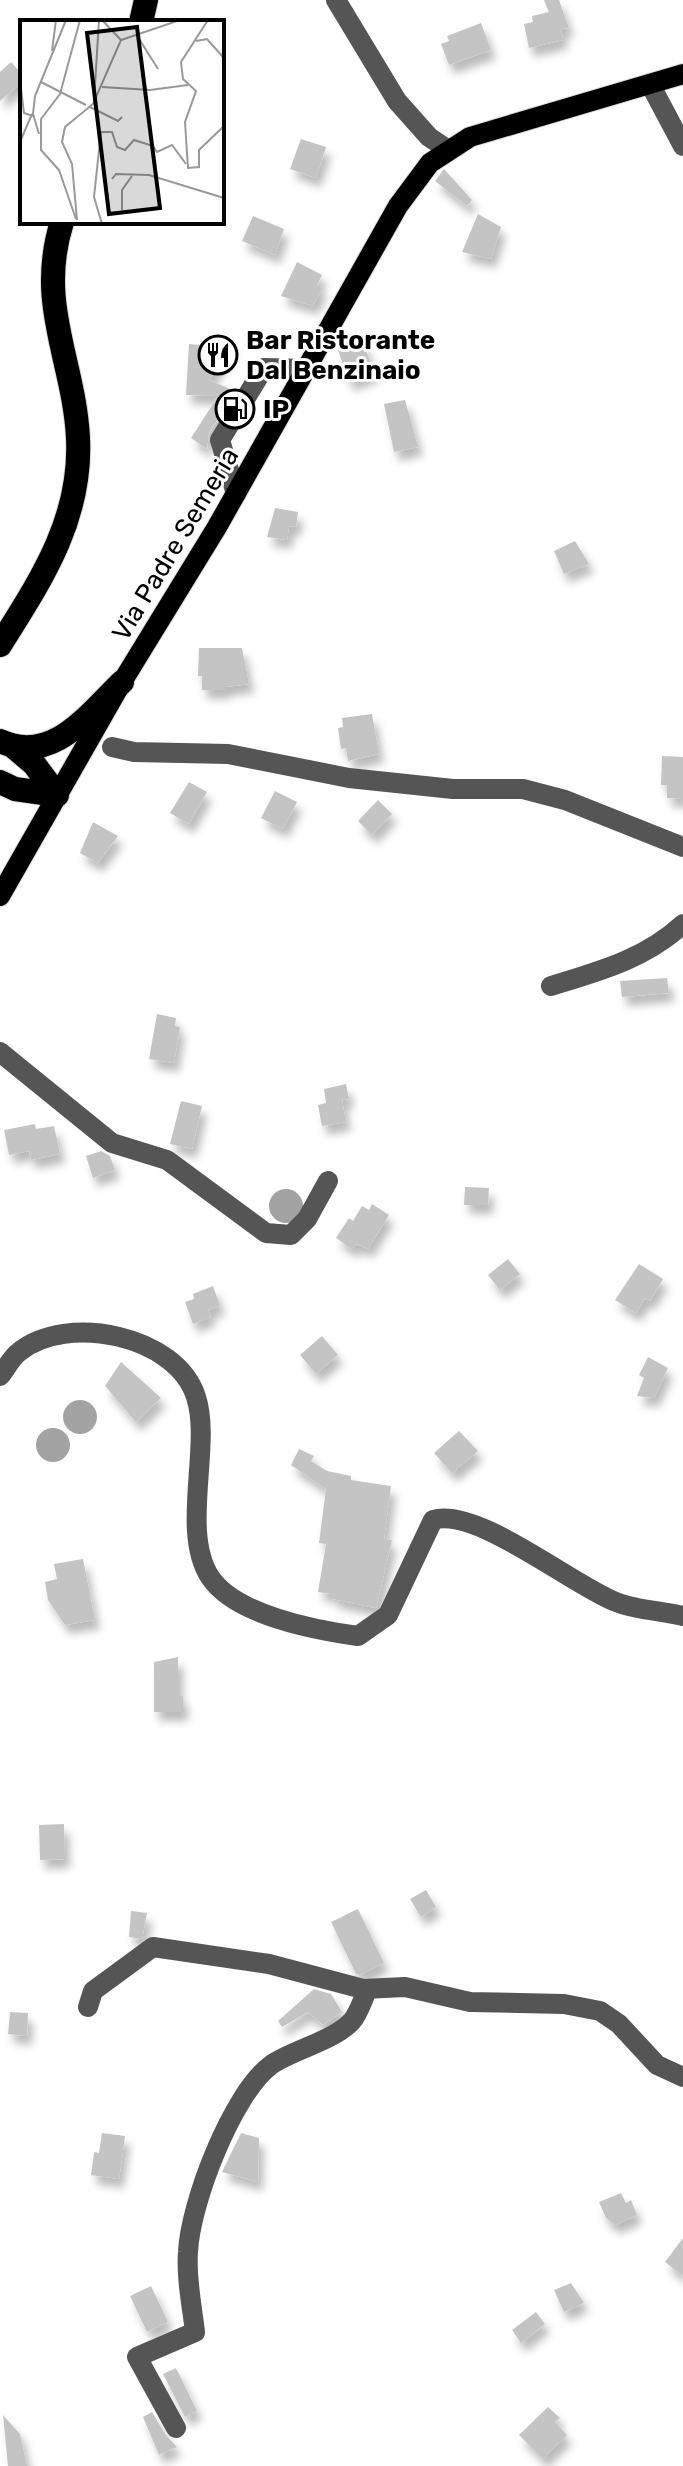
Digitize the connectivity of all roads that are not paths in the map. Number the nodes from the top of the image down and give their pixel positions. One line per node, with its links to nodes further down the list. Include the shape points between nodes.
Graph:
1 (146, 0): 3 (highway)
2 (336, 0): 7 (street, via 397,101)
3 (141, 20)
4 (683, 74): 5 (main road, Via Padre Semeria)
5 (650, 84): 6 (street); 7 (main road, Via Padre Semeria, via 470,137)
6 (683, 146)
7 (447, 149): 9 (main road, Via Padre Semeria, via 398,206)
8 (61, 224): 11 (highway, via 52,285 78,435 76,487 46,573)
9 (306, 369): 10 (main road, Via Padre Semeria); 10 (street, via 264,368 220,440)
10 (236, 494): 12 (main road, Via Padre Semeria)
11 (0, 645)
12 (122, 682): 13 (highway, via 66,736 35,747); 16 (main road, Via Padre Semeria)
13 (7, 744): 16 (highway, via 34,764)
14 (112, 747): 17 (street, via 228,754 349,778 453,789 523,789)
15 (0, 782): 16 (highway)
16 (57, 795): 18 (main road, Via Padre Semeria)
17 (683, 847)
18 (0, 896)
19 (683, 924): 20 (street, via 631,961)
20 (551, 986)
21 (0, 1052): 22 (street, via 112,1143 167,1160 266,1233 291,1235 307,1219)
22 (328, 1181)
23 (0, 1376): 24 (street, via 19,1352 47,1339 86,1332 151,1347 177,1367 196,1396 196,1500 209,1575 232,1600 315,1630 358,1636 388,1615 421,1539 433,1520 447,1515 474,1523 617,1602)
24 (683, 1616)
25 (368, 1989): 26 (street, via 269,1964 153,1947 93,1991); 27 (street, via 405,1987 470,2002 564,2004 600,2011 657,2065); 28 (street, via 351,2022 273,2063 259,2076 218,2147 202,2185 188,2253 195,2332 137,2357)
26 (88, 2007)
27 (683, 2077)
28 (176, 2428)

